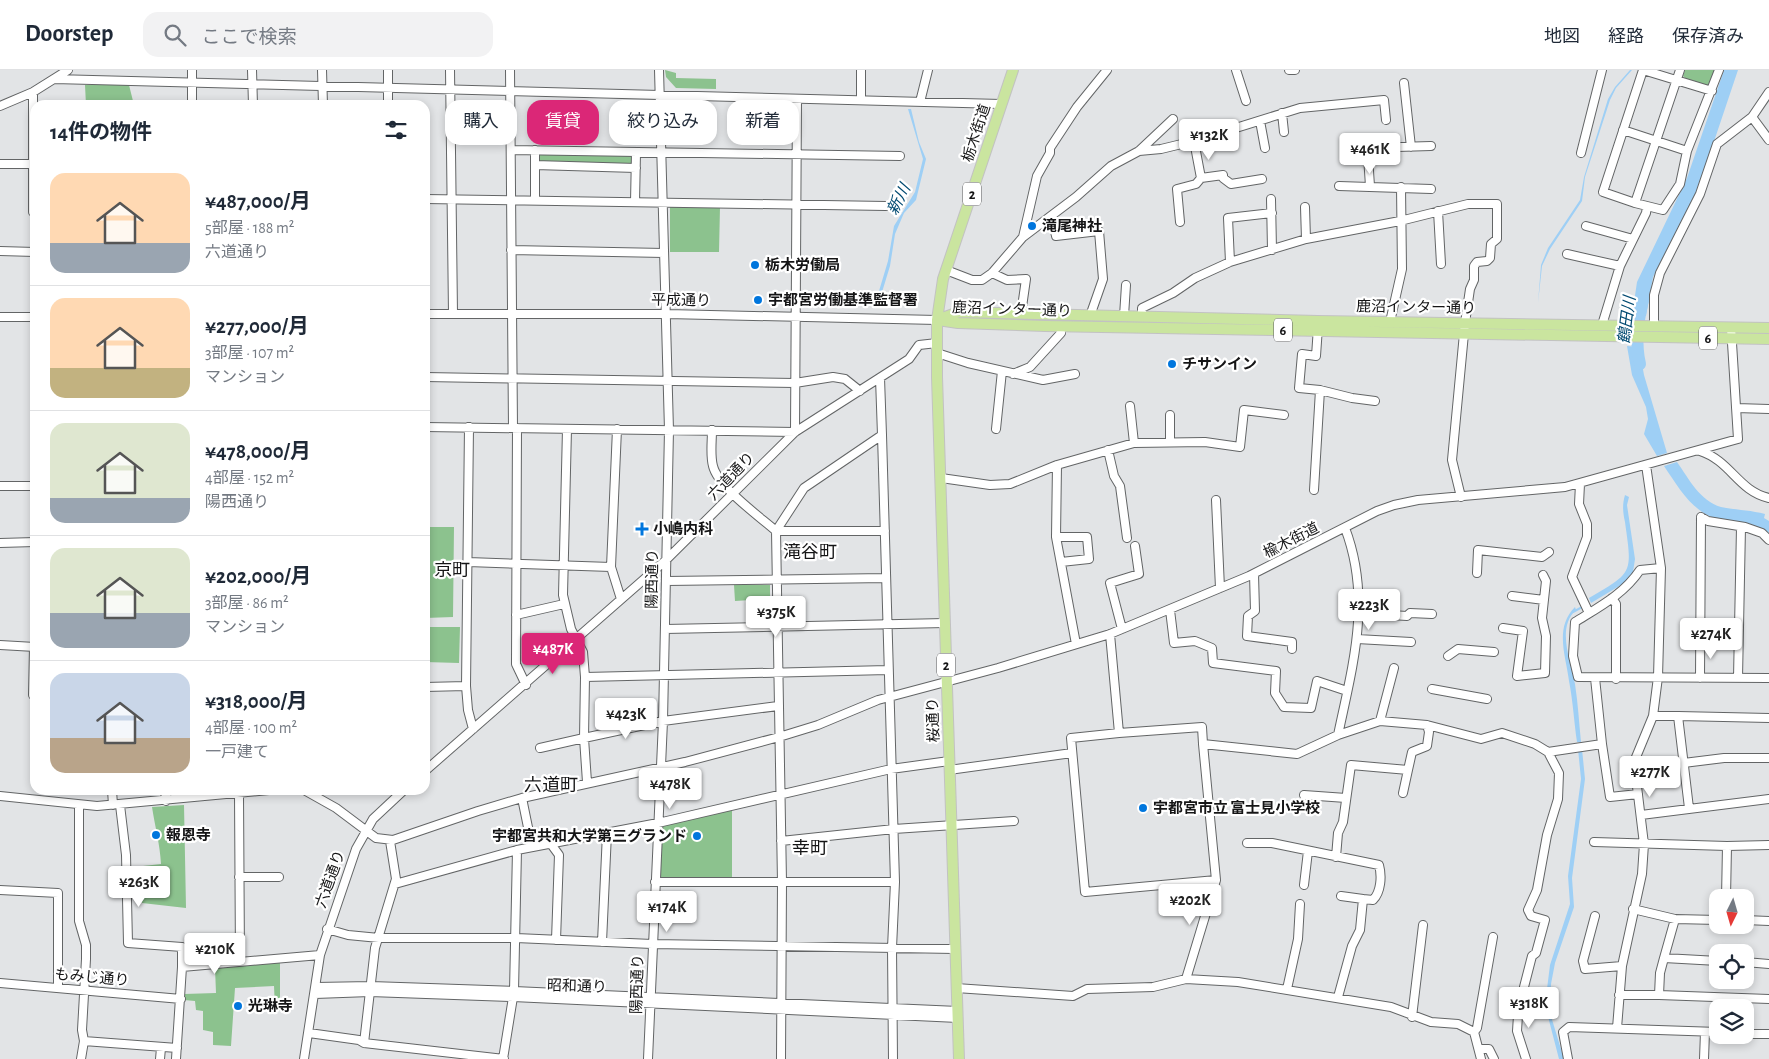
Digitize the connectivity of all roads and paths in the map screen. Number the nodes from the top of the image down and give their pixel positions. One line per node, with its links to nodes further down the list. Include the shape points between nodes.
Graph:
1 (192, 70): 22 (street)
2 (252, 70): 24 (street)
3 (322, 70): 25 (street)
4 (388, 70): 26 (street)
5 (450, 70): 27 (street)
6 (510, 70): 28 (street)
7 (659, 70): 32 (street, 陽西通り)
8 (861, 70): 39 (street)
9 (928, 70): 41 (street)
10 (1013, 70): 42 (main road, 栃木街道 / 2)
11 (1107, 70): 96 (street, via 1076,106 1050,148 1037,176)
12 (1236, 70): 40 (street)
13 (1289, 70): 14 (street)
14 (1295, 70)
15 (1602, 70): 63 (street)
16 (1643, 70): 21 (street); 49 (street)
17 (1680, 70): 21 (street)
18 (1719, 70): 30 (street)
19 (65, 71): 20 (street)
20 (54, 79): 22 (street); 29 (street)
21 (1677, 80): 30 (street); 51 (street)
22 (192, 82): 24 (street); 35 (street)
23 (1404, 83): 56 (street)
24 (252, 84): 25 (street); 36 (street)
25 (322, 86): 26 (street); 37 (street)
26 (388, 88): 27 (street); 38 (street)
27 (450, 89): 28 (street); 79 (street)
28 (511, 91): 32 (street); 58 (street)
29 (33, 92): 34 (street); 43 (street)
30 (1712, 92): 61 (street, via 1702,108)
31 (1769, 92): 45 (street)
32 (660, 95): 33 (street); 64 (street, 陽西通り)
33 (797, 99): 39 (street); 65 (street)
34 (33, 100)
35 (192, 100)
36 (253, 100)
37 (323, 100)
38 (388, 100)
39 (861, 100): 41 (street)
40 (1246, 100)
41 (920, 102): 42 (street)
42 (1001, 104): 108 (main road, 栃木街道 / 2)
43 (0, 106)
44 (1282, 113): 47 (street, via 1300,108 1384,100); 48 (street); 50 (street)
45 (1752, 117): 52 (street); 126 (street, via 1717,144 1700,194 1660,273)
46 (1173, 119): 60 (street)
47 (1386, 120)
48 (1260, 121): 53 (street); 57 (street)
49 (1623, 130): 51 (street); 85 (street, via 1603,192)
50 (1284, 132)
51 (1656, 140): 61 (street); 85 (street)
52 (1769, 140)
53 (1194, 141): 60 (street); 72 (street)
54 (1431, 146): 56 (street)
55 (1397, 147): 56 (street)
56 (1412, 147)
57 (1265, 148)
58 (511, 150): 59 (street); 81 (street)
59 (535, 150): 62 (street); 70 (street)
60 (1139, 151): 92 (street, via 1111,166)
61 (1687, 151): 88 (street, via 1680,184 1663,210)
62 (636, 153): 64 (street); 71 (street)
63 (1581, 153)
64 (661, 154): 65 (street); 84 (street, 陽西通り)
65 (798, 155): 66 (street); 86 (street)
66 (900, 156)
67 (1368, 156): 75 (street)
68 (0, 164): 69 (street)
69 (30, 164)
70 (535, 166): 71 (street); 82 (street)
71 (636, 168): 83 (street)
72 (1201, 178): 73 (street, via 1223,175 1231,184); 94 (street, via 1196,184 1177,188)
73 (1262, 179)
74 (1339, 186): 75 (street)
75 (1370, 186): 76 (street)
76 (1401, 187): 77 (street); 93 (street)
77 (1431, 189)
78 (430, 199): 79 (street)
79 (452, 199): 81 (street); 113 (street)
80 (1271, 199): 91 (street)
81 (511, 200): 82 (street); 99 (street)
82 (535, 200): 83 (street)
83 (635, 202): 84 (street)
84 (662, 202): 86 (street); 103 (street, 陽西通り)
85 (1635, 202): 88 (street)
86 (796, 204): 87 (street); 116 (street)
87 (886, 206)
88 (1647, 206): 98 (street)
89 (1305, 207): 97 (street)
90 (1438, 211): 93 (street); 106 (street); 127 (street, via 1468,204 1497,204 1497,239 1491,244 1490,258 1474,266)
91 (1272, 213): 100 (street); 105 (street, via 1228,218)
92 (1052, 216): 96 (street); 117 (street, via 1056,236 1099,231 1103,278)
93 (1400, 221): 97 (street); 123 (street, via 1402,269)
94 (1180, 222)
95 (1586, 226): 98 (street)
96 (1023, 238): 109 (street)
97 (1306, 239): 100 (street)
98 (1633, 240): 107 (street)
99 (511, 250): 103 (street); 111 (street)
100 (1272, 250): 105 (street)
101 (0, 251): 102 (street)
102 (30, 252)
103 (664, 253): 114 (street, 陽西通り)
104 (1566, 254): 107 (street)
105 (1230, 262): 119 (street, via 1142,308)
106 (1441, 264)
107 (1620, 266): 124 (street)
108 (946, 270): 109 (street, via 976,281); 122 (main road, 栃木街道 / 2)
109 (992, 273): 115 (street, via 1006,280 1026,279)
110 (1126, 285): 118 (street)
111 (512, 313): 113 (street, 平成通り); 114 (street, 平成通り); 136 (street)
112 (430, 314): 113 (street, 平成通り)
113 (453, 314)
114 (667, 314): 116 (street, 平成通り); 139 (street, 陽西通り)
115 (1021, 314): 117 (main road, 鹿沼インター通り / 6); 122 (main road, 鹿沼インター通り / 6, via 960,312)
116 (796, 316): 122 (street, 平成通り); 140 (street)
117 (1090, 316): 118 (main road, 鹿沼インター通り / 6)
118 (1124, 316): 119 (main road, 鹿沼インター通り / 6)
119 (1142, 316): 125 (main road, 鹿沼インター通り / 6)
120 (0, 317): 121 (street)
121 (30, 317)
122 (937, 320): 125 (main road, 鹿沼インター通り / 6, via 1045,326); 132 (main road, 桜通り / 2)
123 (1390, 322): 125 (main road, 鹿沼インター通り / 6); 127 (main road, 鹿沼インター通り / 6)
124 (1602, 325): 126 (main road, 鹿沼インター通り / 6); 127 (main road, 鹿沼インター通り / 6)
125 (1318, 326): 127 (main road, 鹿沼インター通り / 6); 142 (street, via 1316,356 1302,354 1299,388)
126 (1650, 326): 130 (main road, 鹿沼インター通り / 6)
127 (1464, 328): 130 (main road, 鹿沼インター通り / 6, via 1628,337); 171 (street, via 1452,460)
128 (1769, 328): 130 (main road, 鹿沼インター通り / 6)
129 (1061, 333): 134 (street, via 1030,367)
130 (1731, 333): 131 (main road, 鹿沼インター通り / 6); 145 (street)
131 (1769, 339)
132 (937, 348): 133 (street); 138 (street, 六道通り, via 919,345 909,359); 165 (main road, 桜通り / 2)
133 (1002, 371): 134 (street); 154 (street)
134 (1013, 374): 135 (street, via 1043,380)
135 (1075, 374)
136 (512, 376): 137 (street); 139 (street); 151 (street)
137 (430, 377)
138 (880, 378): 141 (street, 六道通り); 158 (street)
139 (668, 380): 140 (street); 155 (street, 陽西通り)
140 (795, 383): 141 (street, via 833,377 845,379); 157 (street)
141 (863, 389): 157 (street, 六道通り)
142 (1320, 390): 143 (street); 169 (street)
143 (1375, 401)
144 (1130, 406): 160 (street)
145 (1736, 408): 146 (street); 162 (street, via 1738,439)
146 (1769, 409)
147 (1170, 415): 159 (street)
148 (1284, 415): 159 (street, via 1244,410 1240,447)
149 (430, 427): 150 (street)
150 (469, 427): 151 (street); 186 (street)
151 (515, 428): 152 (street); 188 (street)
152 (567, 429): 153 (street); 189 (street)
153 (617, 429): 155 (street); 190 (street)
154 (996, 429)
155 (669, 430): 156 (street); 185 (street, 陽西通り)
156 (712, 430): 157 (street); 170 (street, via 713,467 716,475)
157 (795, 432): 170 (street, 六道通り)
158 (882, 436): 176 (street, via 804,488); 177 (street)
159 (1170, 442): 160 (street)
160 (1134, 443): 161 (street)
161 (1108, 450): 163 (street); 179 (street, via 1114,476 1120,486)
162 (1700, 451): 164 (street, 楡木街道); 172 (street, via 1719,459 1749,490)
163 (1057, 465): 165 (street, via 1010,484 990,485); 178 (street)
164 (1646, 465): 166 (street, 楡木街道); 191 (street)
165 (941, 478): 209 (main road, 桜通り / 2)
166 (1580, 484): 171 (street, 楡木街道); 206 (street, via 1578,504 1587,524 1587,537 1572,577)
167 (0, 486): 168 (street)
168 (30, 486)
169 (1314, 490)
170 (734, 494): 176 (street); 185 (street, 六道通り)
171 (1462, 497): 175 (street, 楡木街道, via 1394,505)
172 (1769, 498)
173 (1216, 500): 198 (street)
174 (1741, 526): 180 (street, via 1762,533); 232 (street, via 1701,517); 233 (street)
175 (1345, 528): 193 (street, 楡木街道); 205 (street, via 1359,574)
176 (776, 531): 177 (street); 197 (street)
177 (885, 531): 195 (street)
178 (1056, 537): 187 (street); 187 (street, via 1087,537 1089,560)
179 (1127, 538)
180 (1769, 540)
181 (0, 542): 182 (street)
182 (30, 542)
183 (1135, 546): 214 (street, via 1140,574 1110,583)
184 (1548, 552): 192 (street, via 1542,557 1478,550)
185 (666, 560): 196 (street, 陽西通り); 201 (street, 六道通り)
186 (468, 562): 188 (street); 238 (street)
187 (1061, 562): 219 (street)
188 (516, 564): 189 (street); 208 (street)
189 (563, 566): 190 (street); 203 (street)
190 (611, 566): 201 (street)
191 (1661, 568): 200 (street, via 1640,570 1631,583); 231 (street)
192 (1477, 573)
193 (1254, 574): 198 (street, 楡木街道); 222 (street, via 1255,611 1248,616 1247,636 1292,642)
194 (1543, 575): 202 (street, via 1546,581)
195 (886, 578): 197 (street); 210 (street)
196 (666, 581): 197 (street); 213 (street, 陽西通り)
197 (775, 581): 211 (street)
198 (1220, 588): 204 (street, 楡木街道)
199 (1512, 596): 202 (street)
200 (1612, 598): 206 (street); 235 (street, via 1616,604)
201 (621, 599): 216 (street, 六道通り)
202 (1544, 600): 212 (street, via 1545,673 1517,676 1523,631)
203 (564, 604): 208 (street); 216 (street)
204 (1170, 610): 214 (street, 楡木街道); 241 (street, via 1174,643 1195,641 1212,648 1213,663 1276,671 1275,694 1284,706 1311,708 1317,681)
205 (1359, 613): 207 (street); 217 (street)
206 (1589, 613): 230 (street, via 1574,622 1572,656 1578,677)
207 (1432, 614)
208 (516, 615): 237 (street, via 516,664)
209 (945, 623): 210 (street); 236 (main road, 桜通り / 2)
210 (887, 624): 211 (street); 226 (street)
211 (776, 627): 213 (street); 227 (street)
212 (1503, 628)
213 (665, 629): 228 (street, 陽西通り)
214 (1122, 630): 215 (street, 楡木街道)
215 (1110, 634): 219 (street, 楡木街道); 252 (street)
216 (576, 638): 229 (street, via 583,652); 237 (street, 六道通り)
217 (1357, 639): 218 (street); 241 (street)
218 (1411, 642)
219 (1076, 644): 236 (street, 楡木街道)
220 (0, 645): 221 (street)
221 (30, 647)
222 (1292, 649)
223 (1494, 652): 224 (street, via 1458,649)
224 (1448, 656)
225 (1394, 668): 249 (street)
226 (888, 670): 227 (street); 242 (street)
227 (778, 674): 228 (street); 244 (street)
228 (663, 675): 229 (street); 248 (street, 陽西通り)
229 (585, 677): 254 (street)
230 (1596, 678): 235 (street); 257 (street)
231 (1658, 678): 232 (street); 235 (street); 245 (street)
232 (1700, 678): 233 (street)
233 (1738, 678): 234 (street)
234 (1769, 678)
235 (1616, 679)
236 (946, 683): 242 (street, 楡木街道); 263 (main road, 桜通り / 2)
237 (526, 685): 251 (street, 六道通り)
238 (466, 686): 239 (street); 251 (street)
239 (430, 687)
240 (1432, 689): 243 (street)
241 (1347, 692): 253 (street)
242 (889, 697): 255 (street, 楡木街道); 266 (street)
243 (1487, 699)
244 (778, 706): 248 (street); 255 (street)
245 (1653, 716): 246 (street); 267 (street)
246 (1678, 716): 247 (street); 262 (street)
247 (1769, 718)
248 (663, 721): 254 (street); 265 (street, 陽西通り)
249 (1380, 721): 250 (street); 253 (street)
250 (1427, 726): 259 (street, via 1481,739 1502,733); 268 (street, via 1427,746 1412,752)
251 (474, 729): 264 (street, 六道通り)
252 (1119, 733): 256 (street, via 1202,727); 260 (street, via 1071,738)
253 (1338, 735): 256 (street, via 1297,754)
254 (584, 738): 258 (street); 269 (street)
255 (779, 738): 265 (street, 楡木街道); 271 (street)
256 (1203, 744): 309 (street)
257 (1602, 744): 259 (street); 272 (street, via 1610,797)
258 (540, 748)
259 (1548, 752): 348 (street, via 1558,773 1558,799 1547,835 1537,890 1528,910 1531,916 1545,920)
260 (1072, 753): 263 (street); 309 (street, via 1086,892)
261 (1769, 758): 262 (street)
262 (1684, 762): 267 (street); 287 (street)
263 (949, 766): 266 (street); 291 (main road, 桜通り / 2)
264 (430, 767)
265 (660, 768): 269 (street, 楡木街道); 290 (street, 陽西通り)
266 (891, 769): 271 (street); 292 (street)
267 (1634, 769): 272 (street)
268 (1408, 770): 270 (street); 282 (street, via 1351,766)
269 (587, 782): 281 (street, 楡木街道)
270 (1403, 793)
271 (780, 794): 290 (street); 296 (street)
272 (1638, 794): 288 (street)
273 (113, 795): 285 (street)
274 (165, 795): 284 (street)
275 (229, 795): 284 (street)
276 (239, 795): 307 (street)
277 (313, 795): 293 (street)
278 (398, 795): 293 (street, 六道通り)
279 (1304, 795): 282 (street)
280 (0, 796): 286 (street)
281 (522, 798): 295 (street, 楡木街道); 303 (street)
282 (1346, 798): 306 (street)
283 (1769, 799): 287 (street)
284 (166, 801): 285 (street)
285 (116, 805): 286 (street); 344 (street, via 126,855 128,943 182,947)
286 (79, 806): 350 (street, via 79,921 86,945)
287 (1688, 808): 288 (street)
288 (1640, 815): 300 (street)
289 (1014, 821): 291 (street)
290 (658, 823): 294 (street); 310 (street, 陽西通り)
291 (951, 825): 292 (street); 336 (main road, 桜通り / 2)
292 (894, 829): 296 (street); 312 (street)
293 (365, 830): 295 (street, via 376,838); 327 (street, 六道通り)
294 (607, 833): 299 (street); 332 (street)
295 (390, 841): 313 (street)
296 (781, 841): 311 (street)
297 (1247, 842): 305 (street, via 1272,843)
298 (1594, 842): 300 (street)
299 (551, 844): 303 (street); 331 (street, via 559,855)
300 (1644, 844): 302 (street); 320 (street, via 1642,874)
301 (1769, 845): 302 (street)
302 (1727, 846): 315 (street)
303 (532, 847): 304 (street)
304 (517, 850): 313 (street); 330 (street)
305 (1308, 851): 306 (street); 314 (street)
306 (1336, 857): 318 (street, via 1379,865 1377,896 1372,900)
307 (239, 877): 308 (street); 340 (street)
308 (279, 877)
309 (1216, 880): 345 (street)
310 (655, 882): 311 (street); 333 (street, 陽西通り)
311 (782, 882): 312 (street); 334 (street)
312 (895, 882): 335 (street)
313 (395, 884): 329 (street)
314 (1304, 886)
315 (1726, 889)
316 (0, 890): 347 (street, via 58,893)
317 (1341, 896): 318 (street)
318 (1364, 899): 357 (street, via 1360,930 1352,946)
319 (1300, 904): 352 (street, via 1298,939)
320 (1633, 909): 322 (street); 343 (street)
321 (1595, 916): 343 (street, via 1583,961 1585,969)
322 (1675, 919): 323 (street); 338 (street)
323 (1709, 920)
324 (1754, 920): 325 (street)
325 (1769, 921)
326 (1423, 925): 365 (street)
327 (327, 929): 329 (street); 337 (street, 六道通り)
328 (1494, 937): 367 (street)
329 (380, 938): 330 (street); 351 (street, via 375,948)
330 (516, 938): 331 (street); 354 (street)
331 (556, 940): 332 (street)
332 (602, 942): 333 (street)
333 (652, 944): 334 (street); 359 (street, 陽西通り)
334 (780, 946): 335 (street); 362 (street)
335 (892, 948): 336 (street); 363 (street)
336 (955, 949): 349 (main road, 桜通り / 2)
337 (320, 955): 340 (street); 353 (street, 六道通り)
338 (1664, 958): 339 (street); 356 (street)
339 (1709, 960)
340 (240, 962): 344 (street)
341 (1754, 963): 342 (street)
342 (1769, 964)
343 (1622, 966): 355 (street)
344 (182, 967): 358 (street)
345 (1186, 980): 349 (street, via 1153,987 1087,989 1073,996); 352 (street, via 1238,982)
346 (0, 982): 347 (street, もみじ通り)
347 (58, 987): 350 (street, もみじ通り)
348 (1524, 987)
349 (956, 988): 364 (main road, 桜通り / 2)
350 (85, 989): 358 (street, もみじ通り); 373 (street)
351 (371, 989): 353 (street, 昭和通り); 354 (street, 昭和通り); 374 (street)
352 (1287, 989): 357 (street)
353 (316, 991): 370 (street, 六道通り)
354 (514, 994): 359 (street, 昭和通り); 382 (street)
355 (1620, 995): 356 (street); 366 (street)
356 (1659, 995): 360 (street)
357 (1338, 997): 365 (street, via 1391,1007)
358 (180, 999): 376 (street)
359 (650, 999): 362 (street, 昭和通り); 383 (street, 陽西通り)
360 (1769, 999)
361 (1519, 1000): 389 (street, via 1518,1031)
362 (781, 1006): 363 (street, 昭和通り); 384 (street)
363 (893, 1011): 364 (street, 昭和通り); 385 (street)
364 (958, 1014): 386 (main road, 桜通り / 2)
365 (1412, 1017): 367 (street, via 1458,1024)
366 (1617, 1028): 368 (street); 390 (street, via 1569,1027 1563,1032)
367 (1474, 1032): 377 (street)
368 (1705, 1032): 369 (street); 391 (street)
369 (1709, 1032)
370 (309, 1033): 374 (street); 381 (street, 六道通り)
371 (1754, 1034): 372 (street)
372 (1769, 1034)
373 (84, 1041): 375 (street); 378 (street)
374 (364, 1043): 382 (street)
375 (161, 1048): 376 (street); 379 (street)
376 (177, 1048): 380 (street)
377 (1480, 1049): 387 (street); 388 (street, via 1489,1049)
378 (81, 1059)
379 (160, 1059)
380 (176, 1059)
381 (304, 1059)
382 (503, 1059)
383 (648, 1059)
384 (781, 1059)
385 (893, 1059)
386 (959, 1059)
387 (1481, 1059)
388 (1494, 1059)
389 (1526, 1059)
390 (1568, 1059)
391 (1704, 1059)

